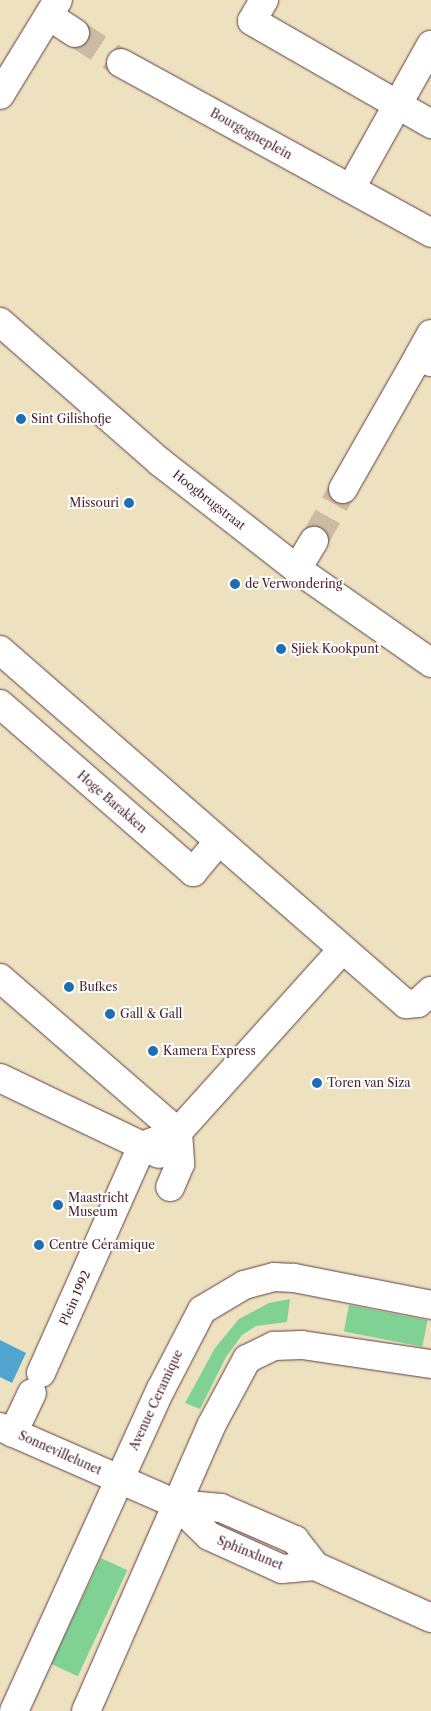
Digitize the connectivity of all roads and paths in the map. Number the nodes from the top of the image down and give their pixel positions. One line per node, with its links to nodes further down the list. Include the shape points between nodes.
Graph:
1 (264, 0): 7 (street, via 252,21)
2 (54, 8): 3 (street); 6 (street)
3 (75, 33)
4 (431, 45): 7 (street)
5 (121, 63): 9 (street, Bourgogneplein)
6 (0, 95)
7 (398, 105): 8 (street); 9 (street)
8 (431, 124)
9 (351, 188): 10 (street, Bourgogneplein)
10 (431, 233)
11 (0, 322): 15 (street, Hoogbrugstraat, via 146,451)
12 (427, 351): 13 (street)
13 (343, 489)
14 (314, 541): 15 (street)
15 (297, 569): 17 (street, Hoogbrugstraat)
16 (0, 650): 19 (street)
17 (431, 662)
18 (0, 704): 19 (street, Hoge Barakken, via 193,872)
19 (219, 841): 20 (street)
20 (342, 950): 22 (street, via 406,1004 418,1003); 24 (street)
21 (0, 978): 24 (street)
22 (431, 991)
23 (0, 1078): 25 (street)
24 (178, 1132): 25 (street); 25 (street, via 181,1174)
25 (142, 1146): 28 (street, Plein 1992, via 37,1383)
26 (431, 1305): 29 (street, Avenue Ceramique, via 294,1278 274,1277 244,1285 217,1298 202,1310 189,1330)
27 (431, 1364): 30 (street, via 317,1346 274,1346 252,1354 233,1381)
28 (6, 1430): 29 (street, Sonnevillelunet)
29 (120, 1479): 30 (street, Sonnevillelunet); 32 (street, Avenue Ceramique)
30 (176, 1504): 31 (street, Sphinxlunet, via 209,1536 282,1569 315,1566); 33 (street)
31 (431, 1618)
32 (14, 1711)
33 (86, 1711)

